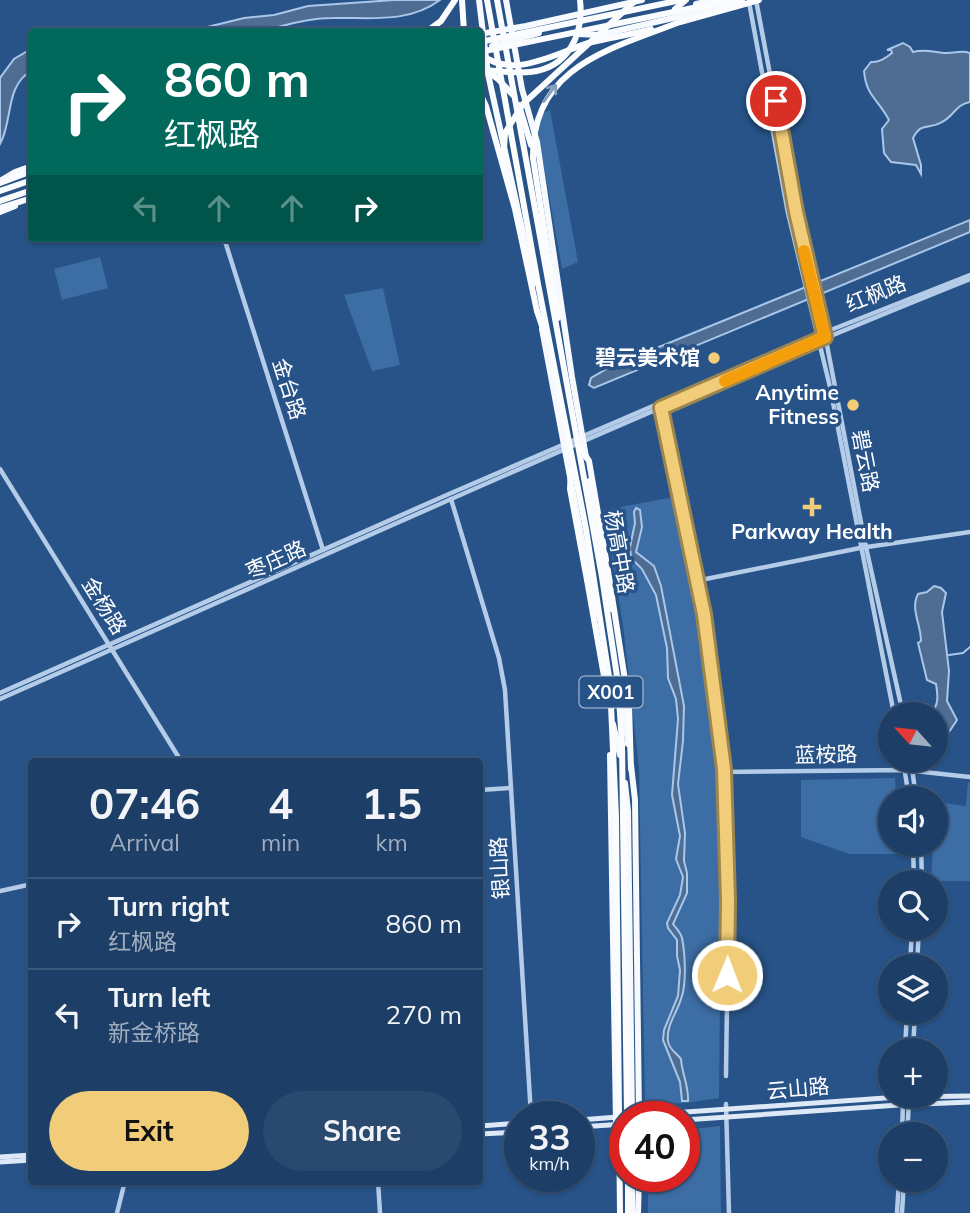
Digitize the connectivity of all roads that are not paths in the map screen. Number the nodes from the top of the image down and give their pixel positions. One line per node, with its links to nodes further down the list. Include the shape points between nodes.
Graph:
1 (455, 0): 19 (highway)
2 (462, 0): 20 (highway)
3 (479, 0): 21 (main road, 杨高中路)
4 (487, 0): 51 (highway, 杨高中路 / X001, bridge)
5 (497, 0): 50 (highway, 杨高中路 / X001, bridge)
6 (506, 0): 22 (main road, 杨高中路)
7 (580, 0): 34 (highway, bridge, via 579,32 573,47 556,64 522,73)
8 (639, 0): 17 (main road); 38 (highway, bridge, via 523,104 505,133)
9 (683, 0): 16 (main road); 28 (highway, bridge)
10 (714, 0): 16 (main road)
11 (731, 0): 15 (highway, bridge)
12 (742, 0): 15 (highway, bridge)
13 (749, 0): 24 (main road, via 599,35); 49 (street, 碧云路, via 788,213)
14 (758, 0): 18 (highway, bridge); 48 (street, 碧云路)
15 (708, 6): 29 (highway, bridge)
16 (675, 9): 24 (main road)
17 (584, 13): 22 (main road); 25 (main road, via 569,25)
18 (680, 22): 32 (highway, bridge, via 522,65 498,64); 37 (highway, one-way to 18, bridge, via 538,115 558,83 587,60)
19 (431, 28)
20 (464, 28)
21 (481, 28)
22 (511, 29): 23 (main road); 25 (main road, 杨高中路); 26 (main road)
23 (483, 34)
24 (578, 34): 27 (main road)
25 (513, 39): 27 (main road, 杨高中路); 30 (main road)
26 (483, 48)
27 (514, 48): 31 (main road); 53 (main road, 杨高中路 / X001, via 537,142)
28 (483, 49)
29 (483, 49)
30 (483, 49)
31 (483, 49)
32 (483, 50)
33 (483, 53): 54 (main road, 杨高中路 / X001, via 526,238)
34 (483, 68)
35 (483, 70): 37 (highway, bridge, via 517,100)
36 (483, 100): 38 (highway)
37 (533, 158): 50 (highway, bridge)
38 (503, 163): 51 (highway, bridge)
39 (28, 170): 42 (highway)
40 (28, 181): 42 (highway, bridge)
41 (28, 181): 42 (main road)
42 (0, 187)
43 (28, 193): 45 (highway)
44 (28, 200): 45 (highway)
45 (0, 206)
46 (225, 242): 60 (street, 金台路)
47 (970, 277): 48 (street, 红枫路)
48 (825, 335): 49 (street, 红枫路); 59 (street, 碧云路)
49 (818, 337): 52 (street, 红枫路); 59 (street, 碧云路)
50 (561, 353): 53 (highway, 杨高中路 / X001, bridge)
51 (552, 357): 55 (highway, 杨高中路 / X001, bridge)
52 (661, 406): 53 (street, 红枫路); 61 (street)
53 (582, 442): 54 (street, 红枫路); 70 (main road, 杨高中路 / X001, via 620,660); 70 (highway, bridge, via 589,461 629,706); 86 (highway, 杨高中路 / X001, bridge, via 619,703)
54 (564, 447): 57 (street, 枣庄路); 60 (street, 枣庄路); 64 (main road, 杨高中路 / X001, via 581,523)
55 (571, 457): 64 (highway, bridge, via 570,489); 110 (highway, 杨高中路 / X001, bridge, via 611,702)
56 (0, 469): 62 (street, 金杨路)
57 (451, 499): 62 (street, 枣庄路); 75 (street, 银山路, via 504,679)
58 (970, 532): 59 (street)
59 (863, 547): 61 (street); 66 (street, 碧云路); 67 (street, 碧云路)
60 (323, 550): 62 (street, 枣庄路)
61 (696, 581): 72 (street)
62 (111, 647): 63 (street, 枣庄路); 65 (street, 枣庄路); 69 (street, 金杨路)
63 (0, 693)
64 (607, 693): 68 (main road, 杨高中路 / X001)
65 (0, 699)
66 (892, 702)
67 (900, 702)
68 (609, 711): 79 (main road, 杨高中路 / X001, via 628,811); 80 (main road, X001)
69 (179, 758)
70 (631, 769): 88 (main road, 杨高中路 / X001)
71 (878, 770): 72 (street, 蓝桉路)
72 (724, 772): 81 (street)
73 (922, 772): 74 (street, 蓝桉路)
74 (970, 777)
75 (511, 788): 76 (street); 84 (street, 银山路)
76 (483, 790)
77 (28, 885): 78 (street)
78 (0, 891)
79 (630, 971): 80 (main road); 87 (main road, 杨高中路 / X001)
80 (614, 1000): 85 (main road, X001)
81 (726, 1076)
82 (970, 1096): 83 (main road, 云山路)
83 (948, 1097)
84 (530, 1101)
85 (615, 1101)
86 (629, 1101)
87 (629, 1101)
88 (639, 1101)
89 (878, 1101): 92 (main road, 云山路)
90 (948, 1101): 91 (main road, 云山路)
91 (970, 1102)
92 (726, 1110): 93 (main road, 云山路); 94 (main road, 云山路); 113 (street)
93 (700, 1112)
94 (700, 1116)
95 (504, 1124): 96 (main road)
96 (483, 1126)
97 (504, 1133): 98 (main road)
98 (483, 1134)
99 (28, 1155): 100 (main road)
100 (0, 1157)
101 (28, 1160): 102 (main road)
102 (0, 1162)
103 (124, 1185): 108 (street)
104 (378, 1185): 109 (street)
105 (630, 1192): 111 (highway)
106 (639, 1192): 112 (main road)
107 (901, 1192): 114 (street)
108 (117, 1213)
109 (380, 1213)
110 (620, 1213)
111 (630, 1213)
112 (638, 1213)
113 (729, 1213)
114 (900, 1213)

